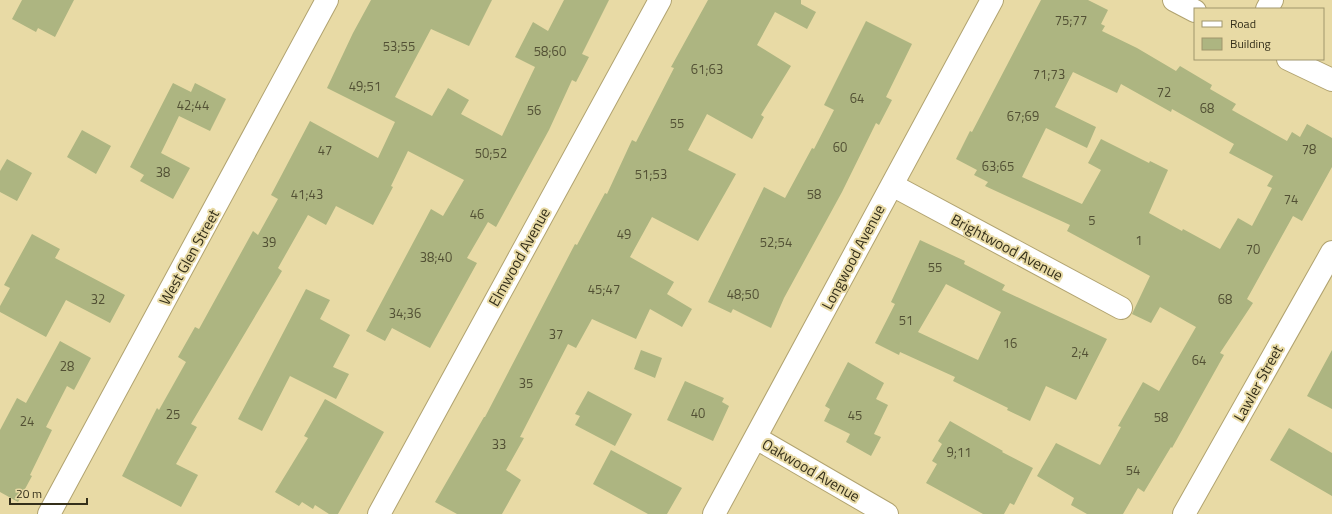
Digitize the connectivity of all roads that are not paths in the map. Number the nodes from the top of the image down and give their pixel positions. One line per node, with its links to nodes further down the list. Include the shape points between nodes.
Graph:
1 (327, 0): 12 (street, West Glen Street)
2 (660, 0): 13 (street, Elmwood Avenue)
3 (992, 0): 8 (street, Longwood Avenue)
4 (1174, 0): 5 (street)
5 (1194, 10)
6 (1290, 60): 7 (street)
7 (1332, 80)
8 (892, 185): 10 (street, Brightwood Avenue); 11 (street, Longwood Avenue)
9 (1332, 252): 16 (street, Lawler Street)
10 (1121, 308)
11 (756, 438): 14 (street, Longwood Avenue); 15 (street, Oakwood Avenue)
12 (49, 514)
13 (379, 514)
14 (714, 514)
15 (887, 514)
16 (1184, 514)

